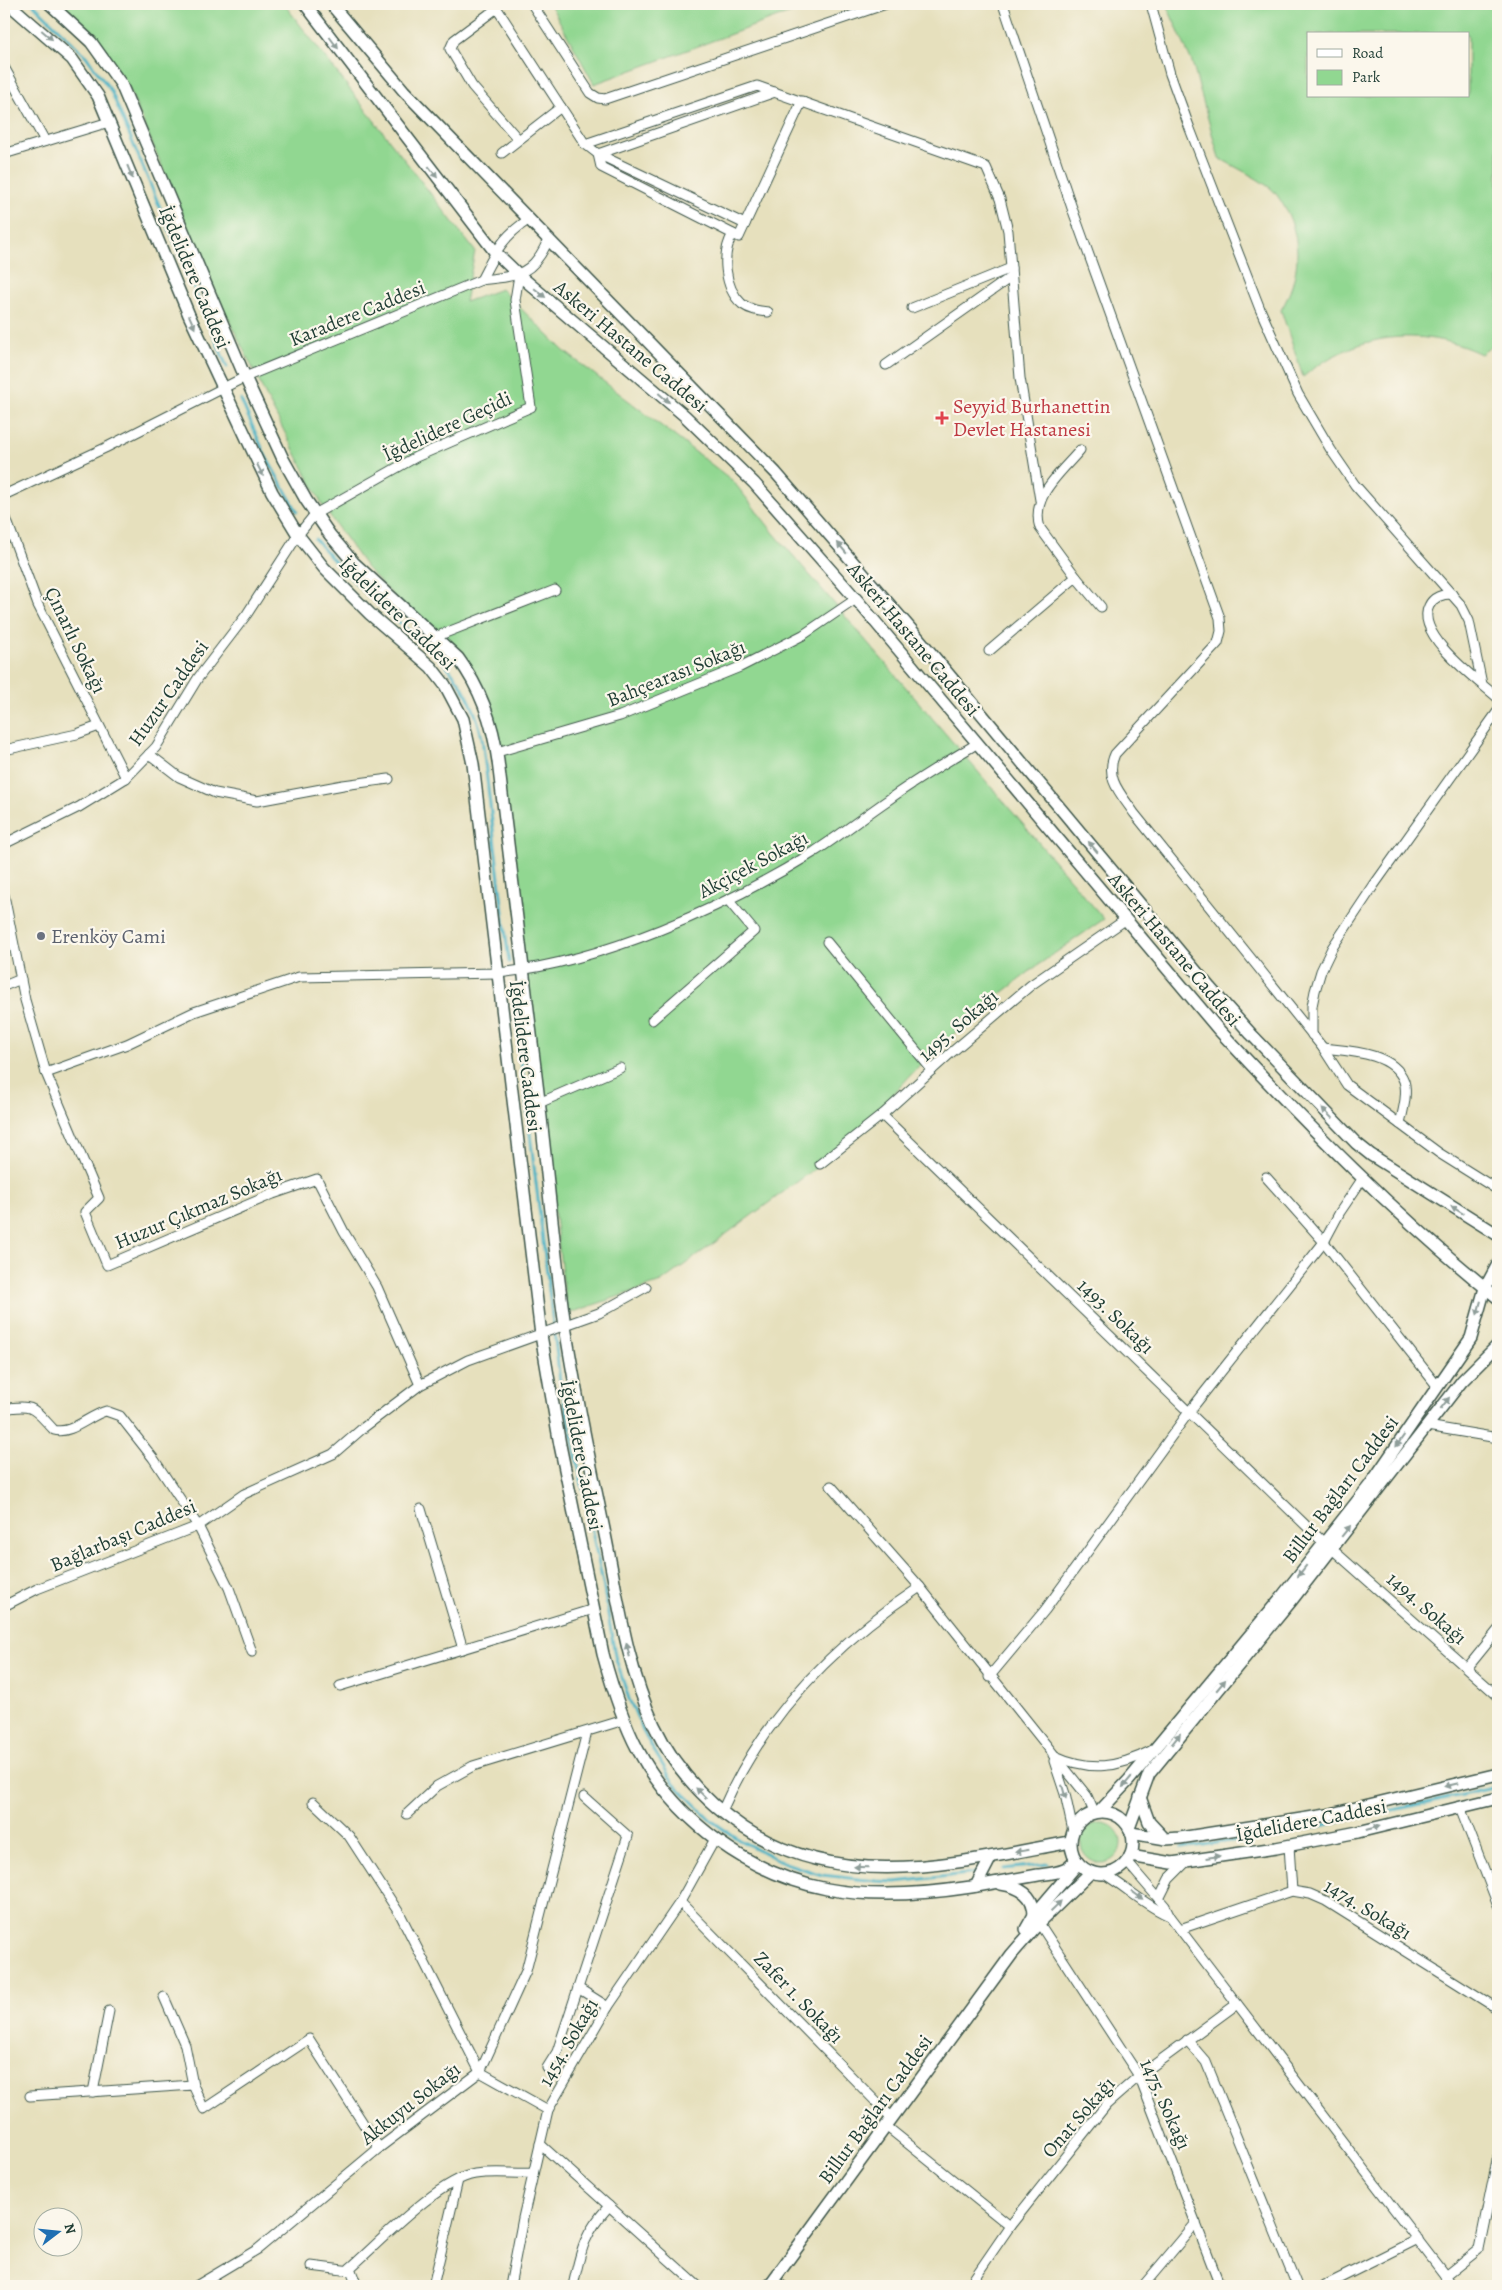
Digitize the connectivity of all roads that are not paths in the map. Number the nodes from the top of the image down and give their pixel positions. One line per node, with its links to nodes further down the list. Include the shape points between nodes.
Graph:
1 (9, 4): 14 (street, İğdelidere Caddesi, one-way to 14, via 72,59 90,83)
2 (50, 4): 32 (street, İğdelidere Caddesi, via 91,42 121,84)
3 (305, 4): 25 (street, Askeri Hastane Caddesi, one-way to 25)
4 (331, 4): 21 (street, Askeri Hastane Caddesi, via 404,92)
5 (532, 4): 6 (street, via 590,93 605,99)
6 (886, 4)
7 (1003, 4): 67 (street, via 1070,202 1220,618 1218,643 1118,749 1111,765 1112,777 1134,813)
8 (1151, 4): 42 (street, via 1170,74 1190,129 1263,316 1298,394 1355,484)
9 (495, 6): 13 (street); 15 (street, via 454,40 450,49 472,86)
10 (4, 67): 16 (street)
11 (775, 92): 12 (street); 17 (street, via 757,86); 20 (street)
12 (802, 102): 22 (street); 26 (street, via 986,167 1005,216)
13 (561, 107): 15 (street); 17 (street)
14 (109, 122): 16 (street); 33 (street, İğdelidere Caddesi, one-way to 33)
15 (518, 139): 18 (street)
16 (45, 141): 19 (street)
17 (585, 144): 20 (street)
18 (502, 153)
19 (4, 154)
20 (598, 154): 22 (street); 23 (street, via 601,167)
21 (528, 220): 24 (street, Askeri Hastane Caddesi); 25 (street, via 506,236)
22 (745, 224): 23 (street, via 739,237)
23 (733, 234): 30 (street, via 725,254 732,287 747,307)
24 (548, 240): 27 (street, via 539,259); 79 (street, Askeri Hastane Caddesi, one-way to 24, via 1371,1155 1251,1034 808,509 739,433)
25 (495, 252): 27 (street, Askeri Hastane Caddesi); 28 (street)
26 (1011, 272): 29 (street); 31 (street); 36 (street, via 1020,378)
27 (519, 275): 28 (street, Karadere Caddesi); 38 (street, İğdelidere Geçidi, via 515,300 530,407 416,457); 43 (street, Askeri Hastane Caddesi, one-way to 43, via 708,437 754,483)
28 (481, 280): 32 (street, Karadere Caddesi)
29 (912, 308)
30 (768, 312)
31 (886, 365)
32 (245, 377): 33 (street, Karadere Caddesi); 38 (street, İğdelidere Caddesi, via 283,459)
33 (222, 388): 35 (street, via 105,448); 39 (street, İğdelidere Caddesi, one-way to 39, via 260,470)
34 (1080, 450): 36 (street)
35 (4, 494)
36 (1040, 500): 40 (street, via 1037,510 1040,528)
37 (4, 513): 50 (street, Çınarlı Sokağı, via 38,605)
38 (315, 514): 39 (street, Huzur Caddesi); 45 (street, İğdelidere Caddesi, via 354,562)
39 (298, 535): 54 (street, Huzur Caddesi); 63 (street, İğdelidere Caddesi, via 336,580 438,675 458,707 470,748)
40 (1076, 577): 44 (street); 46 (street)
41 (555, 590): 45 (street)
42 (1452, 594): 47 (street, via 1467,616); 47 (street, via 1442,595 1430,604 1427,611 1430,626 1440,645)
43 (856, 599): 51 (street, Askeri Hastane Caddesi); 53 (street, Bahçearası Sokağı, via 803,635 740,667 620,716)
44 (1101, 607)
45 (435, 637): 53 (street, İğdelidere Caddesi, via 458,658 471,676 487,711)
46 (989, 650)
47 (1482, 684): 48 (street)
48 (1498, 698)
49 (1498, 711): 67 (street, via 1336,942 1315,991)
50 (99, 726): 52 (street); 55 (street, Çınarlı Sokağı)
51 (978, 743): 59 (street, Akçiçek Sokağı, via 909,786 815,852); 60 (street, Askeri Hastane Caddesi)
52 (4, 750)
53 (497, 752): 62 (street, İğdelidere Caddesi)
54 (149, 754): 55 (street, Huzur Caddesi); 56 (street, via 179,777 215,793 256,801)
55 (126, 778): 57 (street, Huzur Caddesi, via 79,807)
56 (389, 779)
57 (4, 844)
58 (4, 895): 64 (street, Huzur Çıkmaz Sokağı)
59 (728, 900): 62 (street, Akçiçek Sokağı, via 622,943); 66 (street, via 754,931)
60 (1125, 920): 70 (street, 1495. Sokağı, via 1031,985); 77 (street, Askeri Hastane Caddesi, via 1218,1029)
61 (827, 942): 70 (street)
62 (522, 971): 63 (street, Akçiçek Sokağı); 72 (street, İğdelidere Caddesi)
63 (497, 973): 71 (street, Akçiçek Sokağı, via 299,977 194,1012 127,1044); 86 (street, İğdelidere Caddesi)
64 (21, 979): 65 (street); 71 (street, Huzur Çıkmaz Sokağı)
65 (4, 986)
66 (652, 1020)
67 (1312, 1035): 68 (street)
68 (1323, 1048): 74 (street, via 1347,1085); 74 (street, via 1373,1056 1398,1070 1405,1085)
69 (620, 1068): 72 (street)
70 (932, 1070): 73 (street, 1495. Sokağı)
71 (46, 1073): 90 (street, Huzur Çıkmaz Sokağı, via 99,1198 85,1212 108,1265 272,1194 317,1179 377,1287)
72 (539, 1104): 85 (street, İğdelidere Caddesi)
73 (882, 1115): 75 (street, 1495. Sokağı); 93 (street, 1493. Sokağı)
74 (1400, 1124): 78 (street)
75 (820, 1164)
76 (1266, 1177): 80 (street)
77 (1363, 1178): 80 (street); 83 (street, Askeri Hastane Caddesi)
78 (1498, 1190)
79 (1498, 1235)
80 (1324, 1242): 91 (street); 93 (street)
81 (1498, 1264): 83 (street, Billur Bağları Caddesi)
82 (646, 1288): 85 (street, Bağlarbaşı Caddesi, via 599,1313)
83 (1485, 1288): 84 (street, Askeri Hastane Caddesi); 91 (street, Billur Bağları Caddesi, one-way to 91, via 1471,1338)
84 (1498, 1298)
85 (565, 1325): 86 (street, Bağlarbaşı Caddesi); 121 (street, İğdelidere Caddesi, one-way to 85, via 690,1780 670,1754 633,1668 585,1440)
86 (540, 1334): 90 (street, Bağlarbaşı Caddesi, via 468,1360); 102 (street, İğdelidere Caddesi)
87 (1498, 1345): 89 (street, Billur Bağları Caddesi)
88 (1498, 1355): 89 (street)
89 (1485, 1359): 94 (street, Billur Bağları Caddesi, one-way to 89, via 1462,1381)
90 (420, 1385): 98 (street, Bağlarbaşı Caddesi, via 333,1454 244,1494)
91 (1438, 1387): 99 (street, Billur Bağları Caddesi, one-way to 99)
92 (4, 1408): 98 (street, via 31,1407 58,1432 101,1412 116,1413 153,1458)
93 (1189, 1412): 99 (street, 1493. Sokağı); 107 (street, via 1045,1610)
94 (1427, 1426): 95 (street); 99 (street, Billur Bağları Caddesi, one-way to 94)
95 (1498, 1438)
96 (831, 1486): 100 (street)
97 (421, 1509): 104 (street)
98 (198, 1526): 101 (street, Bağlarbaşı Caddesi, via 37,1589); 105 (street, via 229,1588)
99 (1328, 1546): 106 (street, 1494. Sokağı); 111 (street, Billur Bağları Caddesi, via 1292,1600)
100 (920, 1587): 107 (street); 121 (street, via 858,1632 805,1684 751,1753)
101 (4, 1606)
102 (594, 1609): 104 (street); 110 (street, İğdelidere Caddesi, via 605,1662)
103 (1498, 1630): 106 (street)
104 (463, 1649): 108 (street)
105 (252, 1652)
106 (1468, 1666): 109 (street, 1494. Sokağı)
107 (990, 1677): 114 (street)
108 (340, 1686)
109 (1498, 1696)
110 (624, 1720): 112 (street); 126 (street, İğdelidere Caddesi, via 659,1783 682,1810)
111 (1185, 1720): 113 (street); 116 (street, one-way to 111, via 1149,1774)
112 (586, 1732): 123 (street, via 473,1766 437,1786); 152 (street, Akkuyu Sokağı, via 526,1971)
113 (1155, 1748): 114 (street, via 1126,1763 1106,1766 1079,1764); 122 (street, one-way to 122, via 1130,1780)
114 (1051, 1753): 122 (street); 125 (street, one-way to 125, via 1065,1794)
115 (1498, 1774): 127 (street, İğdelidere Caddesi, one-way to 127, via 1300,1821)
116 (1140, 1796): 124 (street); 127 (street, via 1149,1822)
117 (584, 1797): 144 (street, via 628,1836)
118 (1498, 1798): 120 (street, İğdelidere Caddesi)
119 (313, 1802): 152 (street, via 349,1836 401,1916)
120 (1460, 1807): 128 (street, İğdelidere Caddesi, one-way to 120); 140 (street)
121 (722, 1811): 129 (street, İğdelidere Caddesi, one-way to 121, via 904,1867 863,1868 833,1864 800,1855 764,1839)
122 (1097, 1812): 124 (street, via 1117,1815); 125 (street, via 1079,1821)
123 (407, 1814)
124 (1130, 1830): 127 (street, İğdelidere Caddesi); 130 (street, via 1133,1845)
125 (1071, 1836): 129 (street, İğdelidere Caddesi, one-way to 129); 132 (street)
126 (715, 1839): 136 (street, İğdelidere Caddesi, via 771,1871 828,1890 905,1893); 139 (street, 1454. Sokağı)
127 (1166, 1839)
128 (1289, 1846): 131 (street, İğdelidere Caddesi, one-way to 128); 137 (street)
129 (991, 1857): 136 (street)
130 (1128, 1859): 131 (street, İğdelidere Caddesi, via 1172,1863); 134 (street, via 1116,1871); 138 (street)
131 (1188, 1860): 138 (street, via 1169,1880)
132 (1077, 1862): 133 (street); 135 (street, İğdelidere Caddesi, via 1064,1870); 142 (street)
133 (1091, 1872): 134 (street); 142 (street, one-way to 133)
134 (1104, 1874): 141 (street, one-way to 141, via 1158,1912)
135 (994, 1883): 136 (street, İğdelidere Caddesi); 142 (street, via 1008,1885 1028,1896)
136 (976, 1886)
137 (1292, 1891): 143 (street, 1474. Sokağı); 148 (street, 1474. Sokağı, via 1326,1901)
138 (1159, 1899): 141 (street)
139 (680, 1902): 147 (street, 1454. Sokağı); 158 (street, Zafer 1. Sokağı)
140 (1498, 1905)
141 (1170, 1916): 143 (street)
142 (1036, 1919): 153 (street, 1475. Sokağı); 158 (street, Billur Bağları Caddesi)
143 (1180, 1929): 146 (street)
144 (578, 1988): 147 (street); 151 (street, via 557,2052)
145 (164, 1997): 154 (street, via 184,2045)
146 (1237, 2004): 150 (street, Onat Sokağı); 167 (street)
147 (608, 2007): 157 (street, 1454. Sokağı)
148 (1498, 2010)
149 (109, 2011): 155 (street)
150 (1187, 2040): 153 (street, Onat Sokağı); 182 (street, via 1206,2062)
151 (547, 2068)
152 (480, 2072): 157 (street); 160 (street, Akkuyu Sokağı)
153 (1139, 2076): 165 (street, 1475. Sokağı); 166 (street, Onat Sokağı, via 1107,2104)
154 (192, 2085): 155 (street); 160 (street, via 204,2109 309,2039)
155 (93, 2092): 156 (street)
156 (30, 2096)
157 (548, 2110): 159 (street, 1454. Sokağı)
158 (889, 2122): 166 (street, Zafer 1. Sokağı); 172 (street, Billur Bağları Caddesi)
159 (540, 2144): 162 (street, 1454. Sokağı); 164 (street)
160 (379, 2148): 173 (street, Akkuyu Sokağı, via 258,2249)
161 (1498, 2156): 170 (street, via 1479,2249)
162 (533, 2173): 163 (street, via 475,2174); 176 (street, 1454. Sokağı)
163 (458, 2180): 169 (street, via 435,2193 350,2268); 175 (street)
164 (609, 2206): 177 (street, via 592,2224 581,2247); 178 (street)
165 (1196, 2223): 180 (street); 181 (street, 1475. Sokağı)
166 (1010, 2226): 179 (street, Onat Sokağı, via 973,2280)
167 (1418, 2239): 170 (street); 171 (street)
168 (311, 2266): 169 (street)
169 (351, 2271): 174 (street)
170 (1445, 2276): 184 (street)
171 (1336, 2283): 183 (street)
172 (775, 2284)
173 (196, 2286)
174 (357, 2286)
175 (433, 2286)
176 (510, 2286)
177 (573, 2286)
178 (698, 2286)
179 (981, 2286)
180 (1143, 2286)
181 (1220, 2286)
182 (1297, 2286)
183 (1324, 2286)
184 (1454, 2286)

